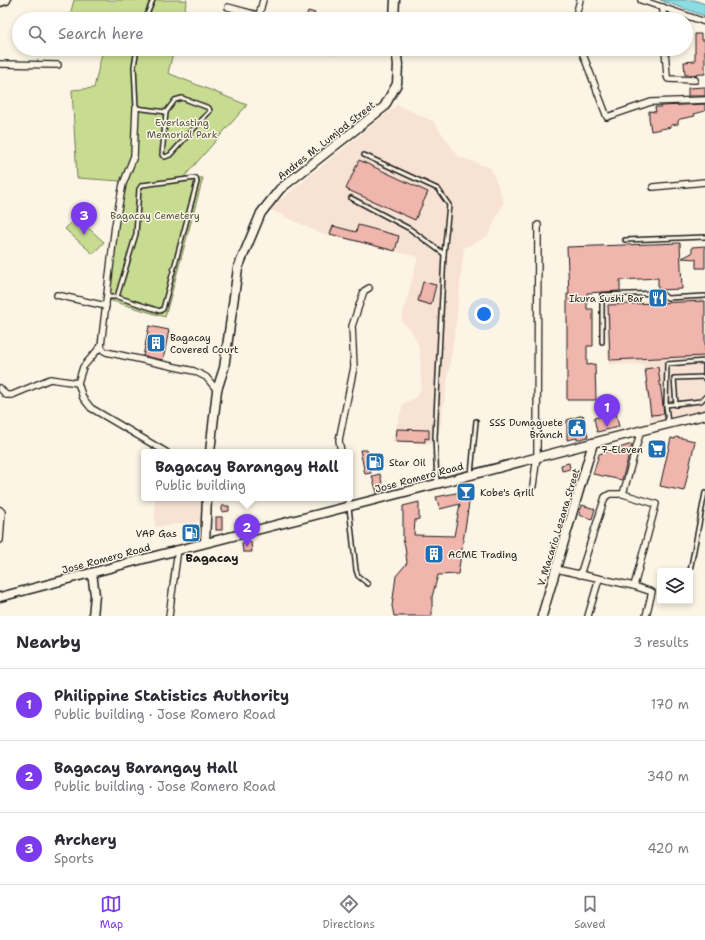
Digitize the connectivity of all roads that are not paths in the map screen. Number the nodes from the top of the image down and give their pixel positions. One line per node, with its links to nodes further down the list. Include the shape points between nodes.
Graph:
1 (6, 0): 7 (main road)
2 (153, 0): 10 (lane)
3 (262, 0): 12 (street)
4 (395, 0): 13 (main road)
5 (580, 0): 14 (street)
6 (641, 0): 9 (street)
7 (0, 2)
8 (228, 7): 11 (street)
9 (663, 7): 15 (street); 16 (street)
10 (149, 12)
11 (250, 12)
12 (259, 12)
13 (394, 12)
14 (577, 12)
15 (663, 12)
16 (677, 12)
17 (693, 18): 18 (street)
18 (705, 22)
19 (136, 56): 27 (lane)
20 (397, 56): 49 (main road, Andres M. Lumjod Street, via 397,84 384,107 280,189 261,213 238,268 224,368)
21 (584, 56): 26 (street, via 607,117 651,102)
22 (666, 56): 25 (street, via 668,79)
23 (0, 64): 24 (street)
24 (58, 65)
25 (695, 80)
26 (705, 100)
27 (136, 108): 28 (lane); 40 (street, via 134,156 123,184 115,225)
28 (166, 112): 28 (lane, via 162,155 165,157 210,111 209,108 182,98 175,100)
29 (364, 155): 36 (lane, via 438,189 449,205)
30 (705, 182): 31 (street)
31 (653, 187)
32 (351, 198): 36 (lane, via 410,229)
33 (538, 225): 61 (street)
34 (705, 237): 35 (lane)
35 (625, 240)
36 (444, 254): 63 (lane, via 435,438)
37 (369, 288): 60 (street, via 364,291 352,326 354,367 339,440)
38 (57, 295): 42 (street)
39 (705, 296): 43 (lane, via 667,298 661,292 602,295)
40 (107, 297): 41 (lane); 42 (street)
41 (117, 297): 41 (lane, via 136,234 139,189 142,185 196,178 162,309 160,311)
42 (106, 306): 44 (street)
43 (602, 342)
44 (101, 346): 47 (street, via 83,367); 49 (street, via 106,352 194,371 206,377)
45 (705, 361): 46 (lane); 51 (lane, via 667,364)
46 (705, 378): 52 (lane, via 674,378)
47 (78, 383): 48 (street, via 50,379 12,395 6,395); 58 (street, via 82,398 91,408)
48 (0, 388)
49 (217, 390): 59 (main road, Andres M. Lumjod Street)
50 (705, 397): 52 (lane, via 701,401)
51 (666, 405): 52 (lane); 55 (lane)
52 (676, 405)
53 (705, 415): 55 (main road, Jose Romero Road)
54 (476, 421): 62 (lane)
55 (668, 424): 56 (main road, Jose Romero Road)
56 (642, 430): 57 (main road, Jose Romero Road); 66 (street)
57 (593, 443): 61 (main road, Jose Romero Road); 75 (main road, V. Macario Lezana Street)
58 (161, 449)
59 (210, 449)
60 (340, 449)
61 (536, 456): 62 (main road, Jose Romero Road); 64 (street)
62 (471, 474): 63 (main road, Jose Romero Road)
63 (437, 483): 68 (main road, Jose Romero Road)
64 (533, 486)
65 (705, 493): 74 (lane)
66 (623, 494): 77 (street, via 610,494 605,497); 80 (street, via 656,504)
67 (207, 501): 72 (main road)
68 (349, 502): 72 (main road, Jose Romero Road); 79 (lane, via 356,570 358,576)
69 (0, 510): 70 (street)
70 (0, 536): 71 (street)
71 (0, 540)
72 (205, 542): 73 (main road, Jose Romero Road)
73 (178, 549): 76 (main road, Jose Romero Road); 83 (street)
74 (691, 568)
75 (556, 569): 77 (street); 84 (main road, V. Macario Lezana Street)
76 (92, 572): 81 (main road, Jose Romero Road); 82 (main road, via 95,594)
77 (580, 575): 78 (street)
78 (599, 580): 80 (street); 85 (street)
79 (368, 584)
80 (634, 586): 86 (street, via 652,592)
81 (0, 597)
82 (93, 616)
83 (169, 616)
84 (542, 616)
85 (588, 616)
86 (646, 616)

